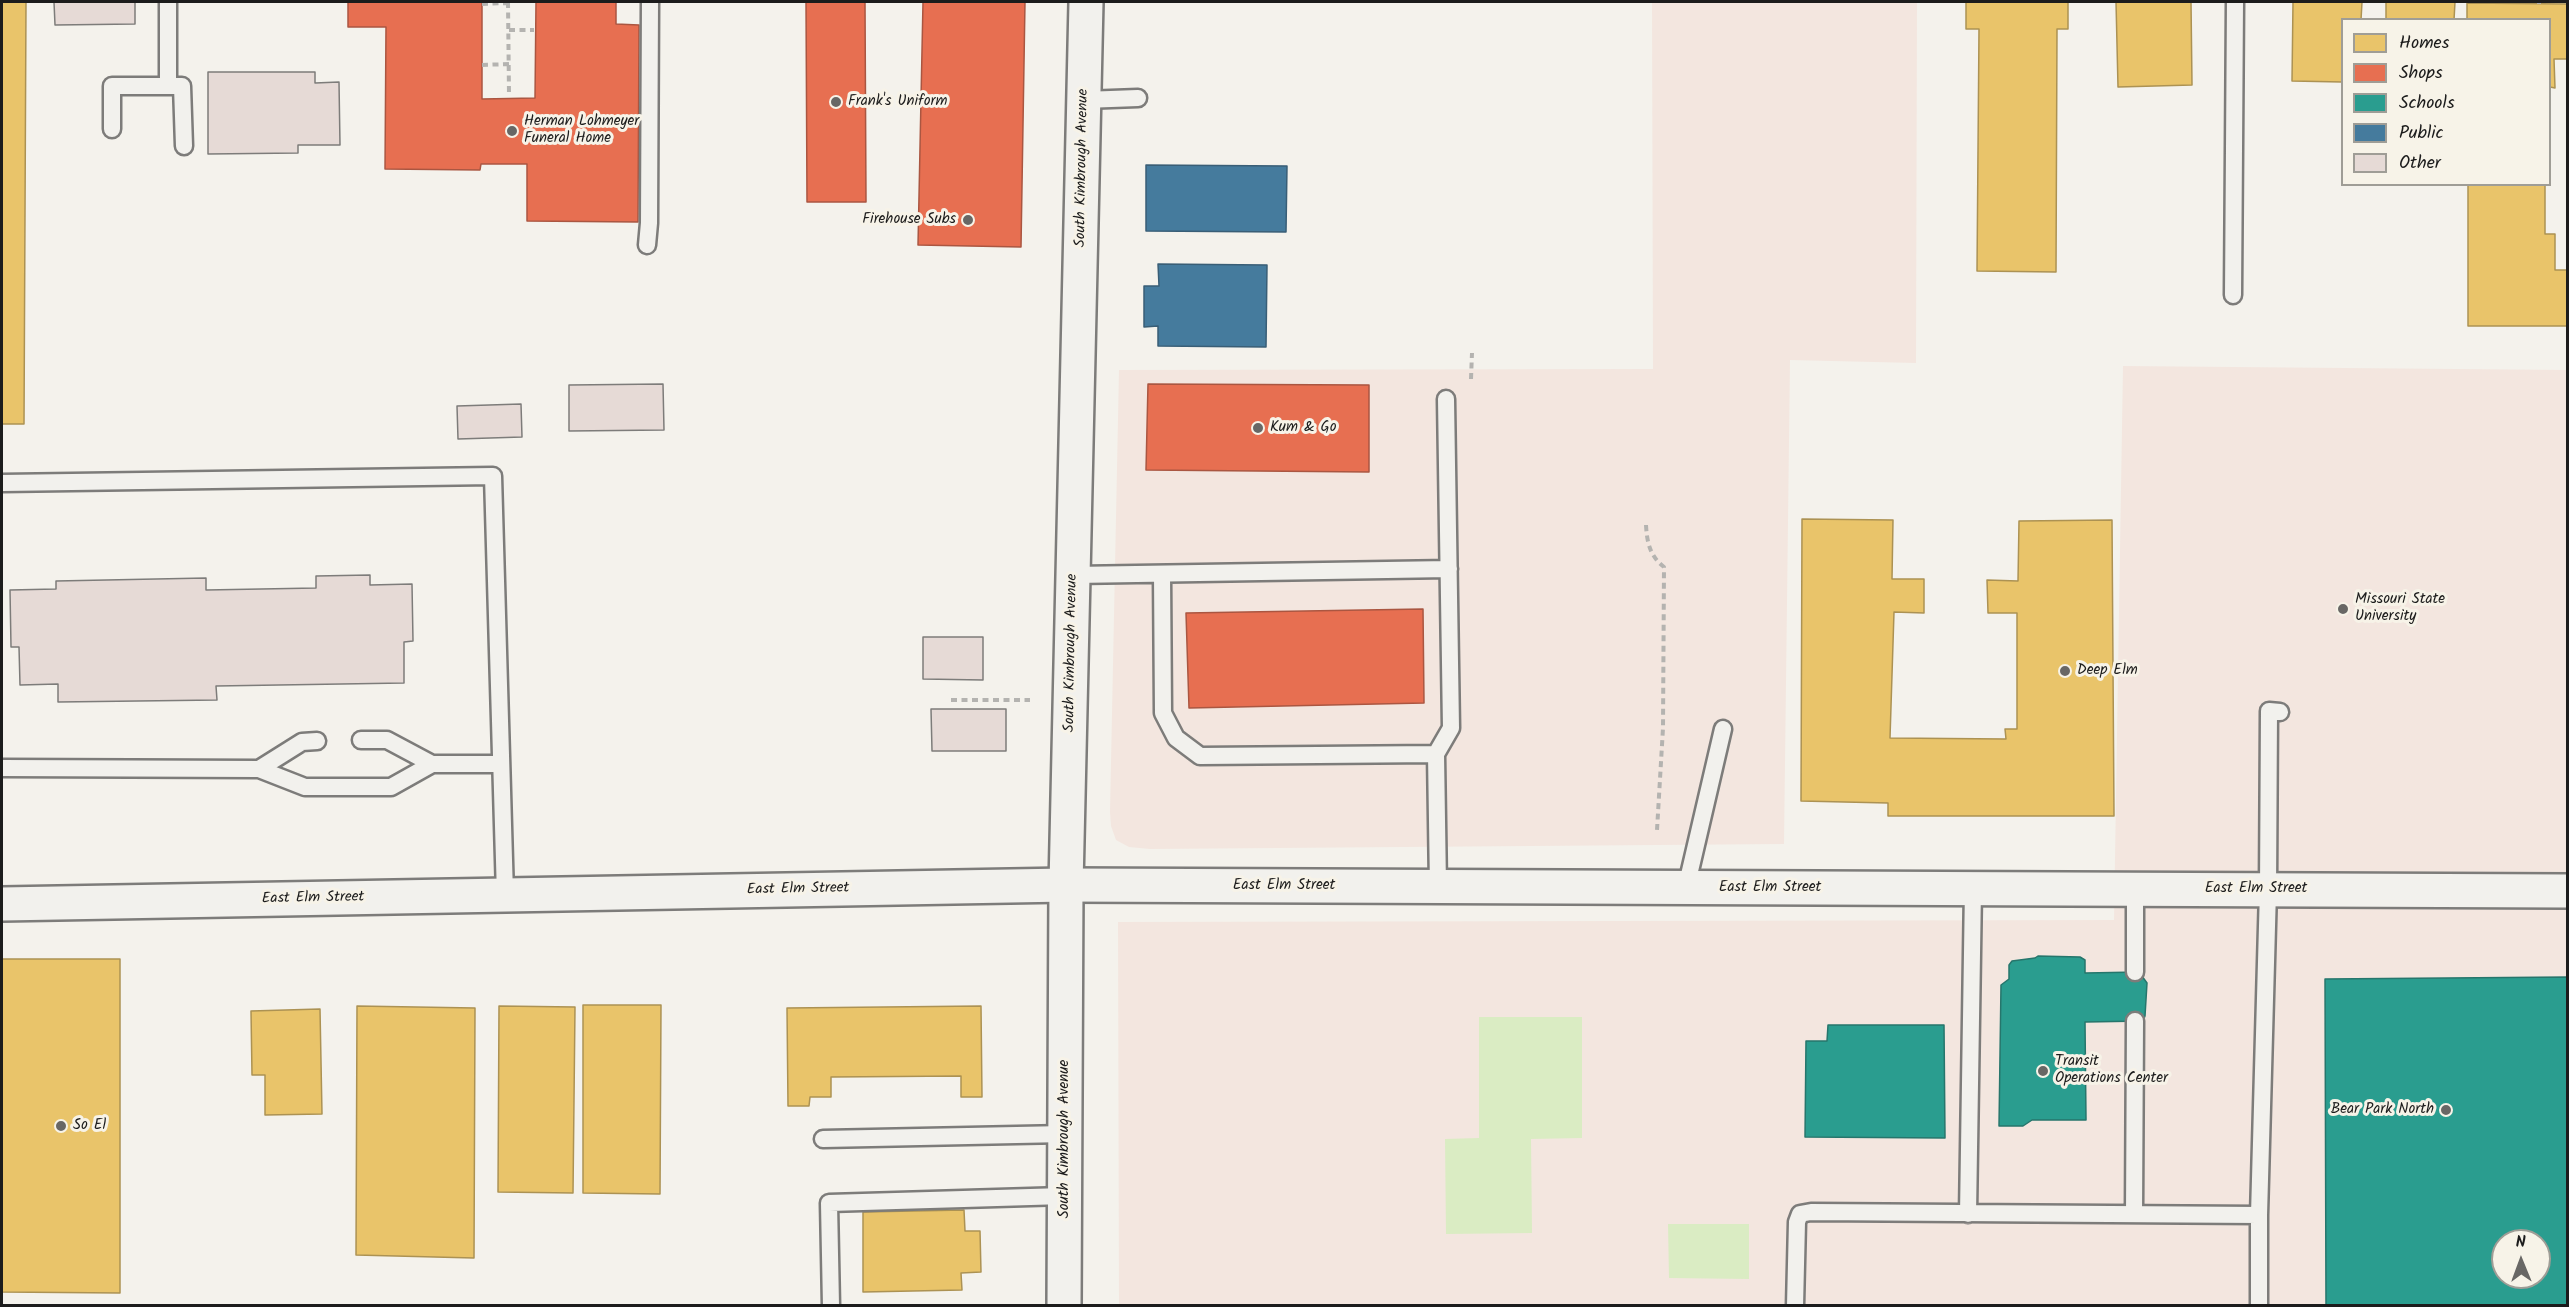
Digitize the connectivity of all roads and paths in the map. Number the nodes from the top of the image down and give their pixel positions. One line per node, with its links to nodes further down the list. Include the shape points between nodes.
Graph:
1 (168, 2): 11 (lane)
2 (508, 2): 6 (path); 7 (path)
3 (650, 2): 17 (lane)
4 (1086, 2): 14 (street, South Kimbrough Avenue)
5 (2235, 2): 18 (lane)
6 (482, 4)
7 (509, 30): 8 (path); 9 (path)
8 (534, 30)
9 (509, 64): 10 (path); 12 (path)
10 (482, 65)
11 (168, 86): 15 (lane, via 112,86); 16 (lane, via 182,86)
12 (509, 95)
13 (1138, 98): 14 (lane)
14 (1084, 100): 24 (street, South Kimbrough Avenue)
15 (112, 129)
16 (184, 146)
17 (646, 244)
18 (2233, 295)
19 (1446, 399): 22 (lane)
20 (2, 483): 33 (lane, via 494,476)
21 (1646, 525): 36 (path, via 1653,559 1664,567 1663,728)
22 (1449, 569): 23 (lane); 31 (lane, via 1451,728)
23 (1162, 574): 24 (lane); 31 (lane, via 1163,712 1176,738 1200,756)
24 (1074, 575): 37 (street, South Kimbrough Avenue)
25 (951, 700): 26 (path)
26 (1031, 700)
27 (2280, 712): 42 (lane, via 2269,711)
28 (1723, 729): 39 (lane)
29 (361, 740): 32 (lane, via 387,740)
30 (317, 741): 35 (lane, via 303,742)
31 (1436, 754): 38 (lane)
32 (432, 764): 33 (lane); 35 (lane, via 391,787 305,787)
33 (501, 764): 44 (lane)
34 (2, 768): 35 (lane)
35 (259, 769)
36 (1657, 830)
37 (1066, 885): 38 (street, East Elm Street); 44 (street, East Elm Street); 48 (street, South Kimbrough Avenue)
38 (1438, 887): 39 (street, East Elm Street)
39 (1686, 888): 40 (street, East Elm Street)
40 (1973, 888): 41 (street, East Elm Street); 51 (lane)
41 (2135, 889): 42 (street, East Elm Street); 46 (lane)
42 (2268, 890): 43 (street, East Elm Street); 53 (lane)
43 (2568, 891)
44 (505, 895): 45 (street, East Elm Street)
45 (2, 904)
46 (2135, 972)
47 (2135, 1021): 52 (lane)
48 (1065, 1134): 49 (lane); 50 (street, South Kimbrough Avenue)
49 (823, 1139)
50 (1064, 1196): 54 (lane, via 829,1203); 55 (street, South Kimbrough Avenue)
51 (1968, 1214): 52 (lane); 56 (lane, via 1800,1214)
52 (2134, 1214): 53 (lane)
53 (2259, 1215): 57 (lane)
54 (831, 1305)
55 (1064, 1305)
56 (1795, 1305)
57 (2259, 1305)

